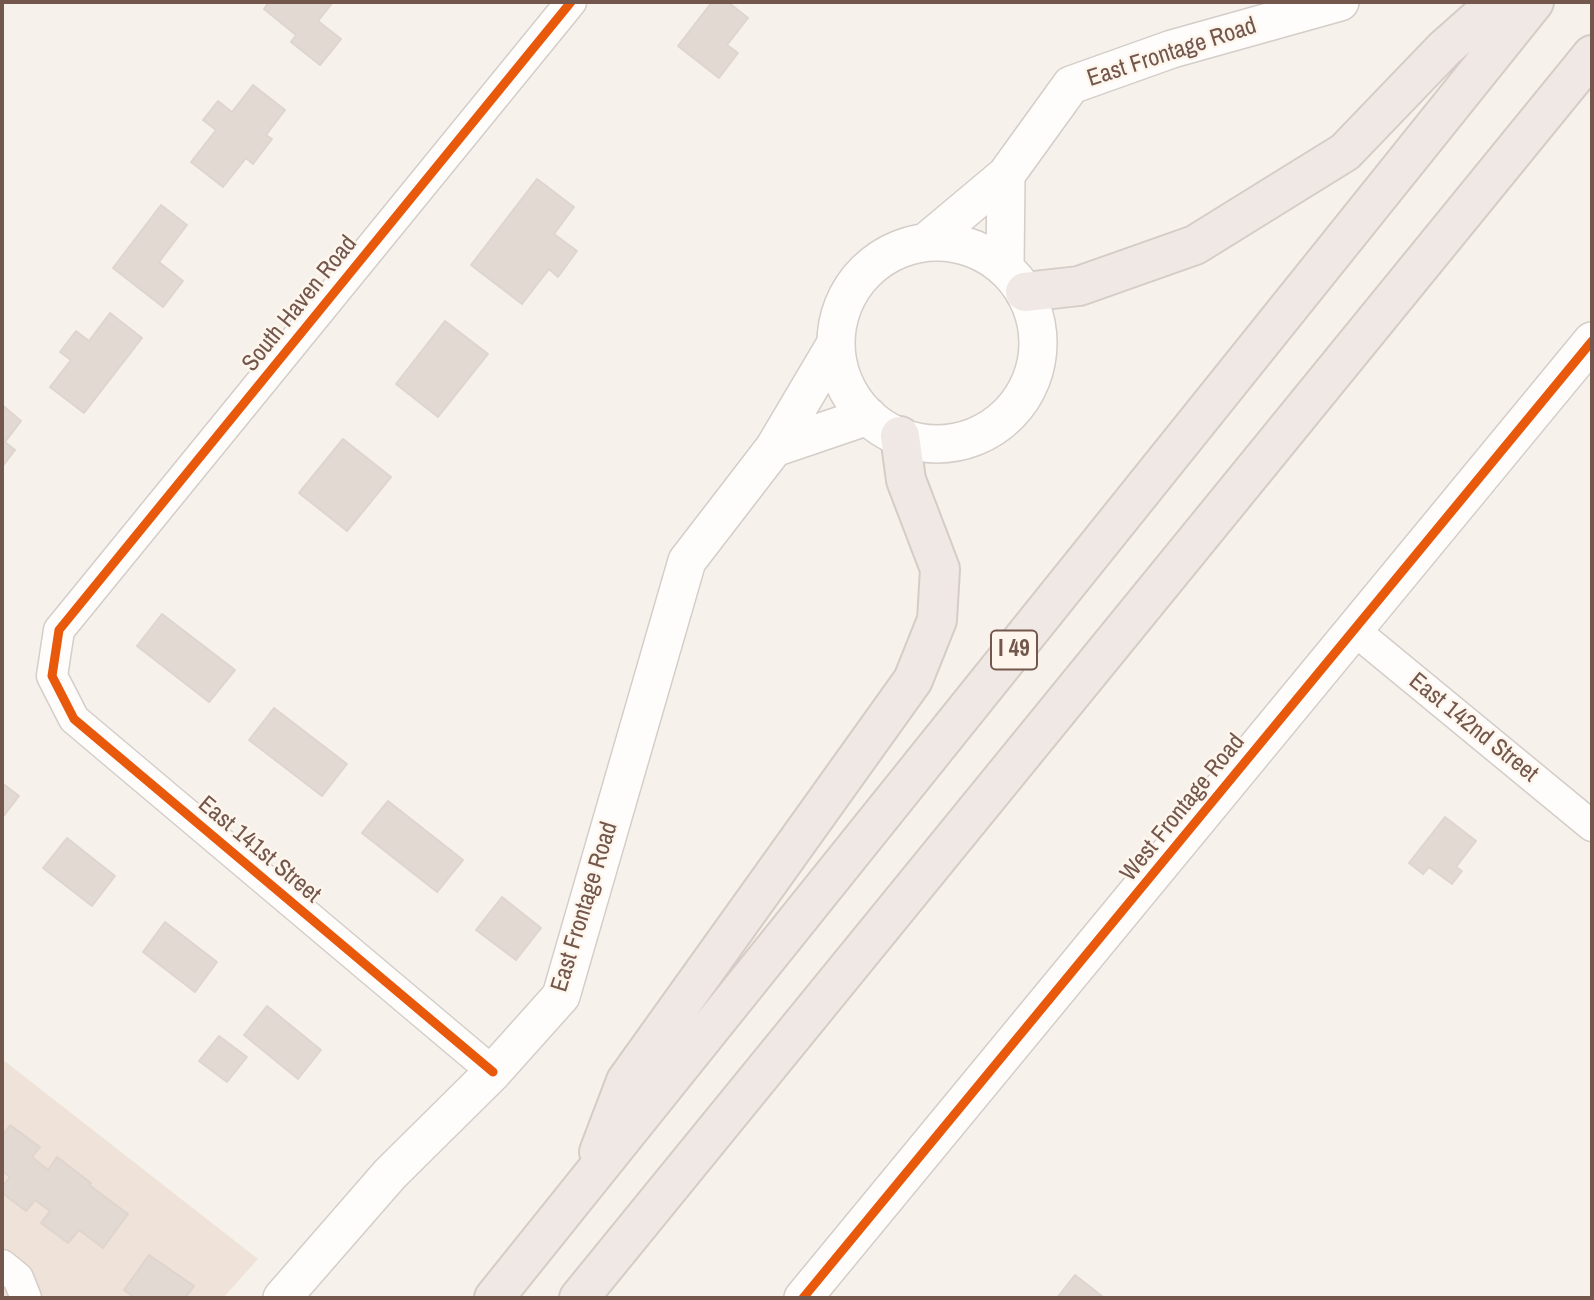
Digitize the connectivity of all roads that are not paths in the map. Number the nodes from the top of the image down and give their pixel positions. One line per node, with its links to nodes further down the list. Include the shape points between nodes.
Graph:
1 (571, 2): 14 (street, South Haven Road)
2 (1340, 2): 6 (street, East Frontage Road, via 1172,49 1071,85)
3 (1497, 2): 8 (highway, via 1444,49 1345,152 1195,244 1079,286)
4 (1534, 2): 18 (highway, I 49)
5 (1592, 55): 23 (highway)
6 (1006, 175): 7 (street, East Frontage Road); 8 (street)
7 (926, 243): 8 (street, via 945,241 977,249); 10 (street, via 912,243 881,257 855,281 839,311)
8 (1015, 279): 12 (street, via 1037,323 1039,355 1030,387 1011,414 984,433 953,444 918,443)
9 (1592, 341): 15 (street, West Frontage Road)
10 (835, 345): 11 (street, via 841,379); 13 (street, East Frontage Road)
11 (867, 416): 12 (street); 13 (street)
12 (900, 436): 18 (highway, via 906,480 940,569 937,620 913,680 626,1081)
13 (774, 448): 17 (street, East Frontage Road, via 687,561 561,996)
14 (59, 630): 17 (street, East 141st Street, via 52,676 74,719)
15 (1354, 630): 16 (street, East 142nd Street); 24 (street, West Frontage Road)
16 (1592, 827)
17 (493, 1072): 21 (street, East Frontage Road, via 390,1174)
18 (585, 1186): 22 (highway, I 49)
19 (2, 1265): 20 (street, via 18,1278)
20 (24, 1293)
21 (282, 1298)
22 (494, 1298)
23 (579, 1298)
24 (803, 1298)

